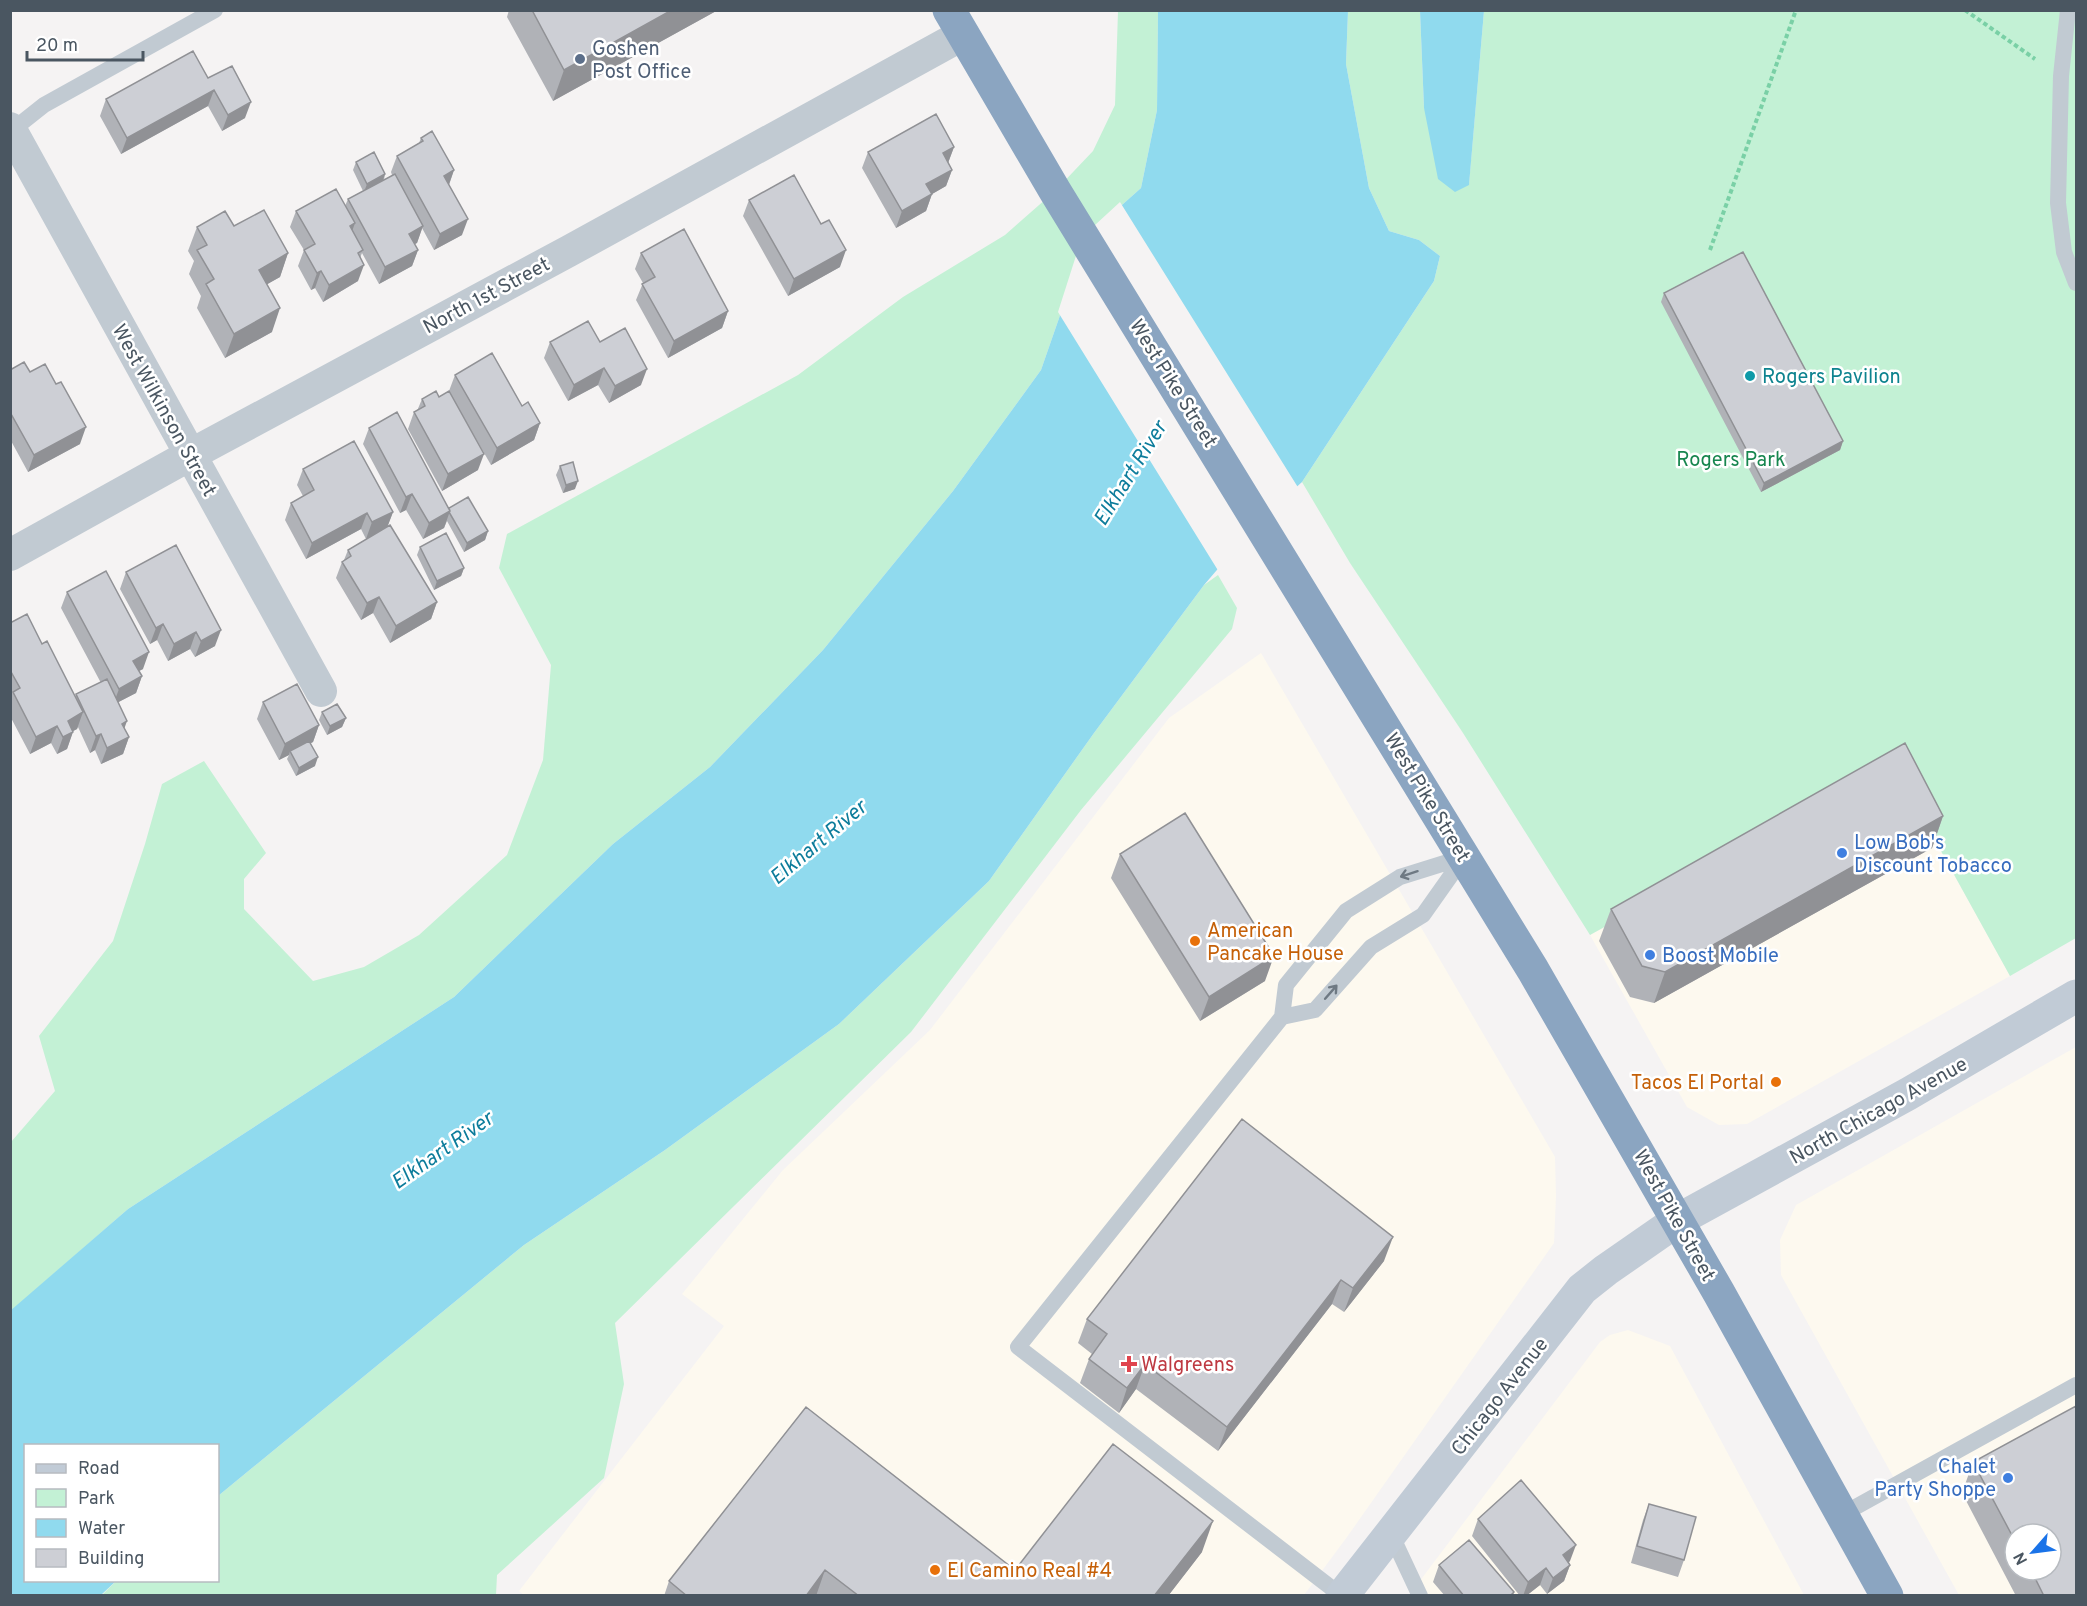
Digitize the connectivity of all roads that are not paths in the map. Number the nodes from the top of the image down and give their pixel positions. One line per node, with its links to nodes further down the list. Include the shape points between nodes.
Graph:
1 (215, 10): 4 (lane, via 44,105)
2 (2068, 10): 5 (lane, via 2061,76 2058,203 2064,252)
3 (955, 23): 6 (street, North 1st Street, via 569,251); 9 (highway, West Pike Street, via 1054,191)
4 (11, 130): 6 (street, West Wilkinson Street)
5 (2076, 283)
6 (190, 455): 7 (street, North 1st Street); 8 (street, West Wilkinson Street)
7 (10, 555)
8 (321, 691)
9 (1464, 857): 11 (lane, one-way to 9, via 1315,1010 1371,947 1423,915); 11 (lane, one-way to 11, via 1400,877 1346,912 1286,985); 12 (highway, West Pike Street)
10 (2076, 996): 12 (street, North Chicago Avenue)
11 (1282, 1017): 16 (lane, via 1018,1347)
12 (1678, 1221): 14 (highway, West Pike Street); 15 (street, Chicago Avenue, via 1582,1289)
13 (2076, 1385): 14 (lane)
14 (1843, 1514): 18 (highway, West Pike Street)
15 (1391, 1533): 16 (street, Chicago Avenue); 17 (lane)
16 (1342, 1596)
17 (1420, 1596)
18 (1887, 1596)

